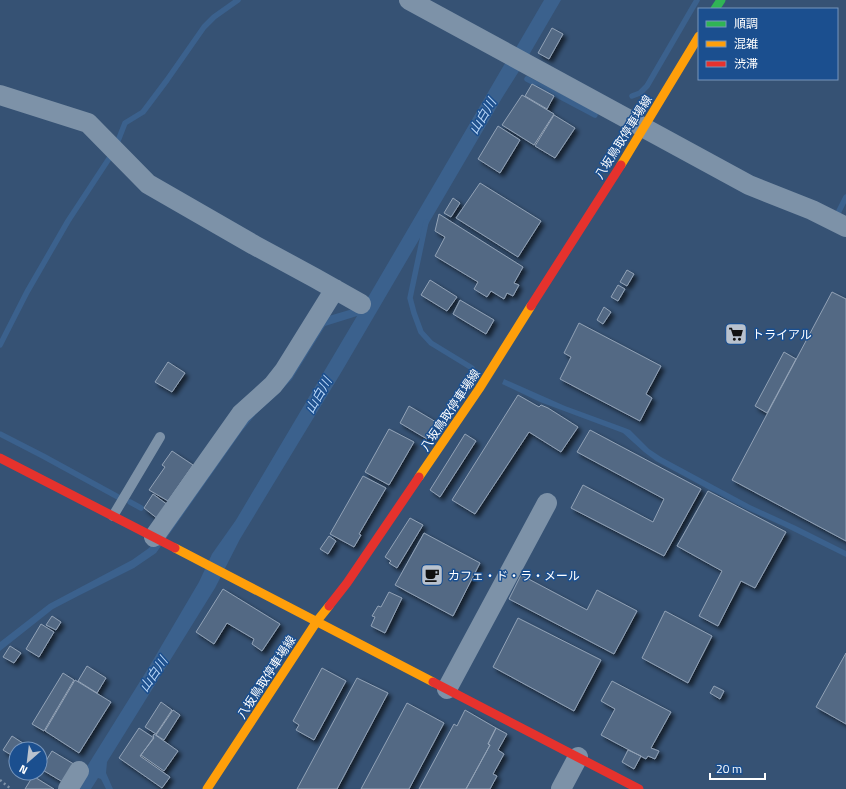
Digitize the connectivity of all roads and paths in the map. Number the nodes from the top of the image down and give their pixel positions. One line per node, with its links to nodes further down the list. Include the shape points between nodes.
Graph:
1 (409, 0): 4 (street)
2 (698, 38): 4 (main road, 八坂鳥取停車場線)
3 (0, 95): 6 (street, via 88,123 148,184)
4 (643, 128): 5 (street, via 749,184); 13 (main road, 八坂鳥取停車場線, via 480,389 347,583)
5 (846, 227)
6 (335, 289): 7 (street); 12 (street, via 284,371 273,385 241,414)
7 (361, 304)
8 (160, 437): 11 (lane)
9 (0, 458): 11 (main road)
10 (547, 503): 14 (street)
11 (113, 516): 12 (main road)
12 (154, 537): 13 (main road)
13 (317, 621): 14 (main road); 20 (main road, 八坂鳥取停車場線)
14 (447, 689): 15 (main road)
15 (578, 757): 21 (street); 22 (main road)
16 (79, 771): 19 (street)
17 (0, 780): 18 (path)
18 (11, 789)
19 (68, 789)
20 (207, 789)
21 (561, 789)
22 (639, 789)

